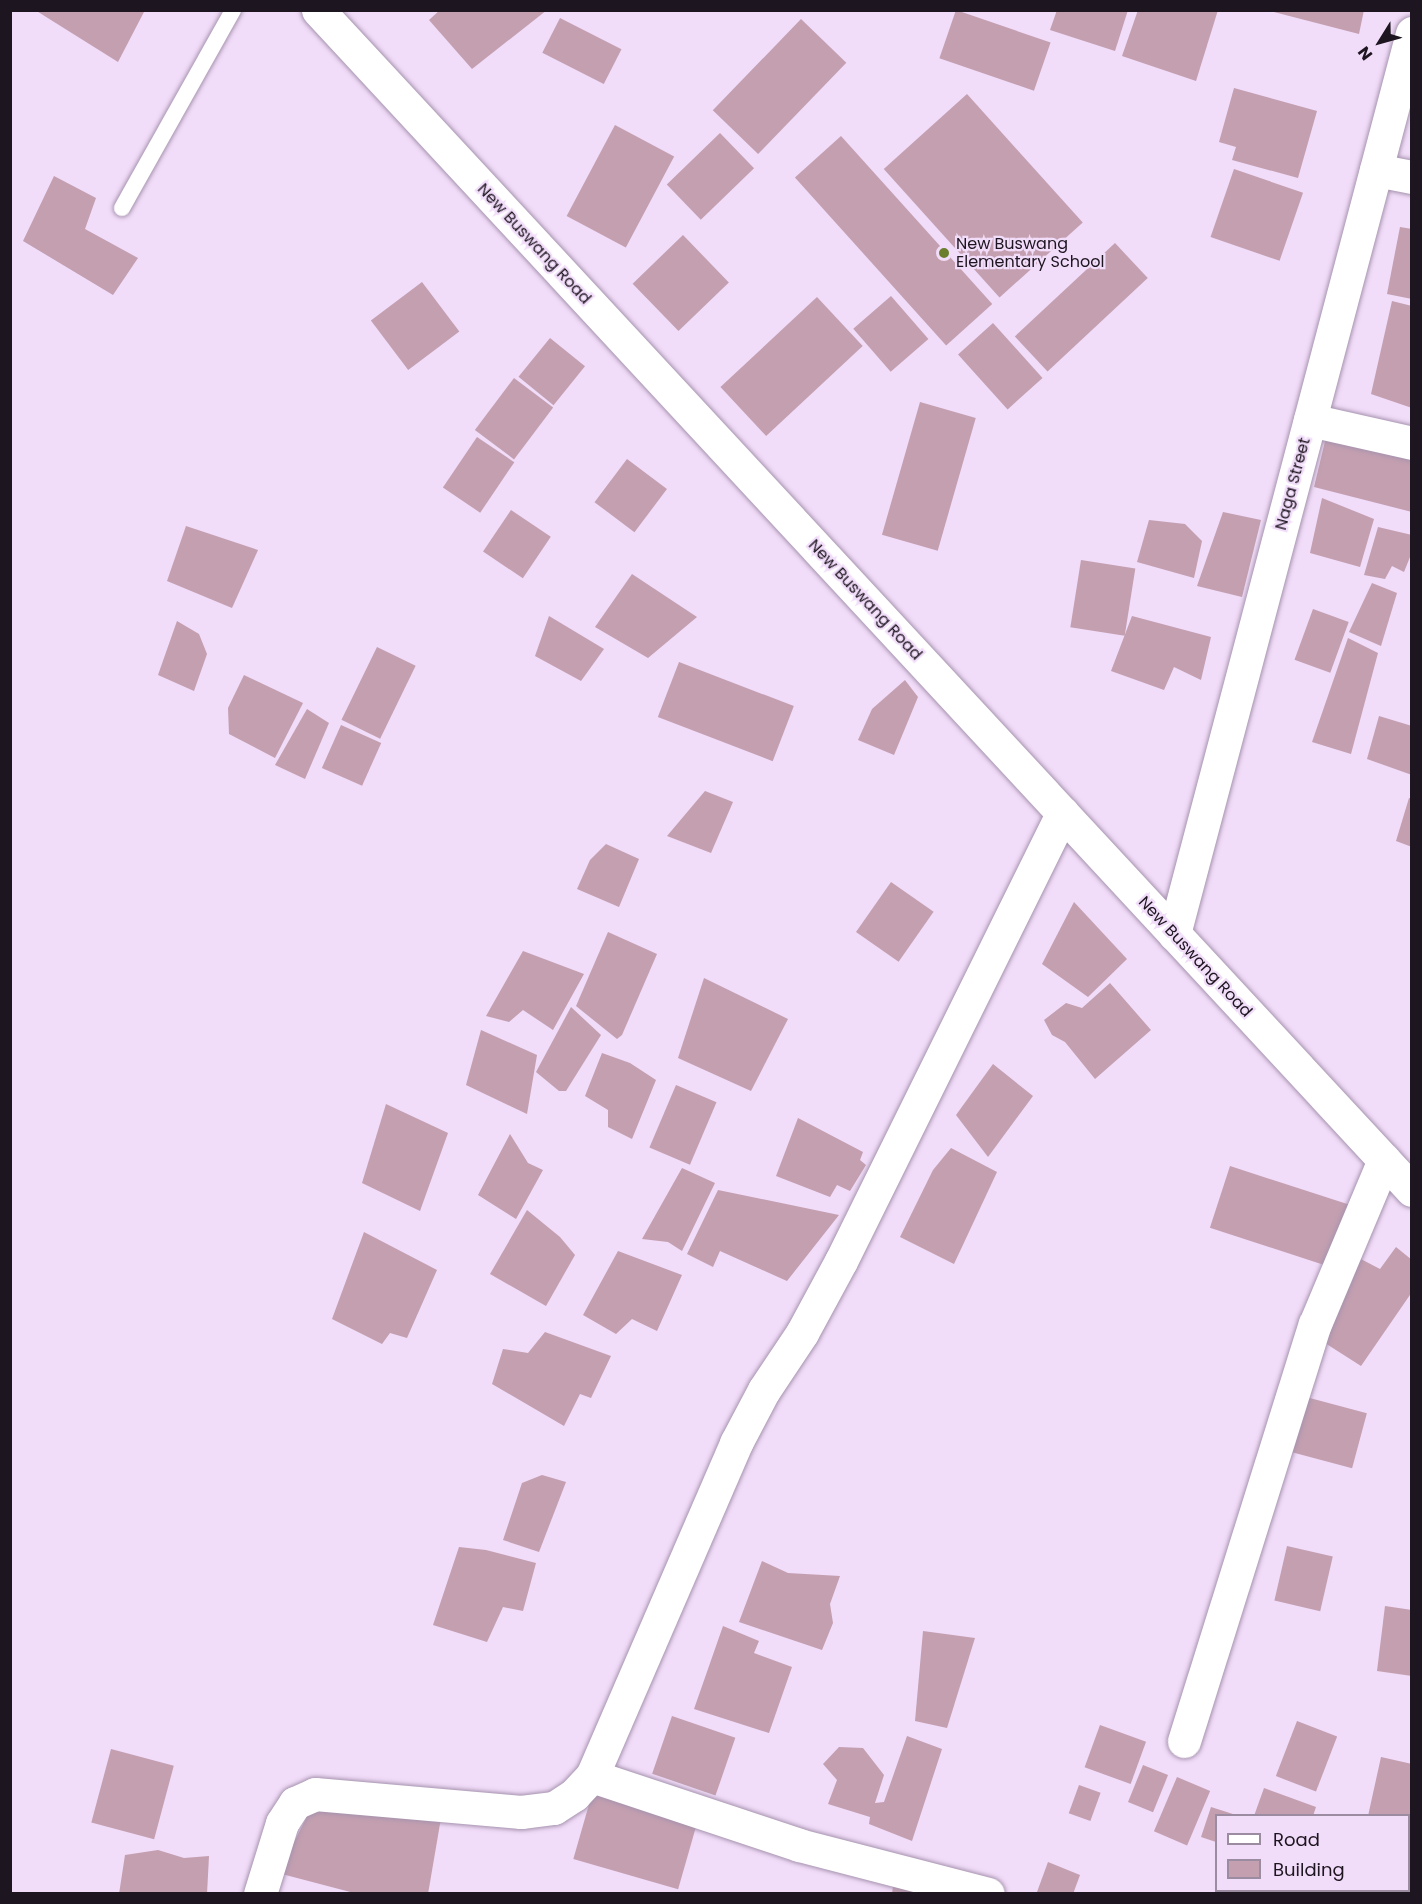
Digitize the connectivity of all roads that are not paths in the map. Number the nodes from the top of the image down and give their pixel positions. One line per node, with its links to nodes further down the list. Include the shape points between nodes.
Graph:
1 (232, 10): 6 (lane)
2 (318, 10): 9 (street, New Buswang Road)
3 (1412, 33): 4 (street, Naga Street)
4 (1376, 170): 5 (street); 7 (street, Naga Street)
5 (1412, 177)
6 (122, 208)
7 (1310, 420): 8 (street); 10 (street, Naga Street)
8 (1412, 443)
9 (1062, 813): 10 (street, New Buswang Road); 14 (street, via 841,1261 736,1443)
10 (1174, 934): 11 (street, New Buswang Road)
11 (1384, 1160): 12 (street, New Buswang Road); 13 (street, via 1315,1324)
12 (1412, 1190)
13 (1184, 1741)
14 (592, 1776): 15 (street, via 554,1808 521,1812 315,1794 295,1803 282,1822); 16 (street, via 799,1845)
15 (260, 1893)
16 (988, 1893)

